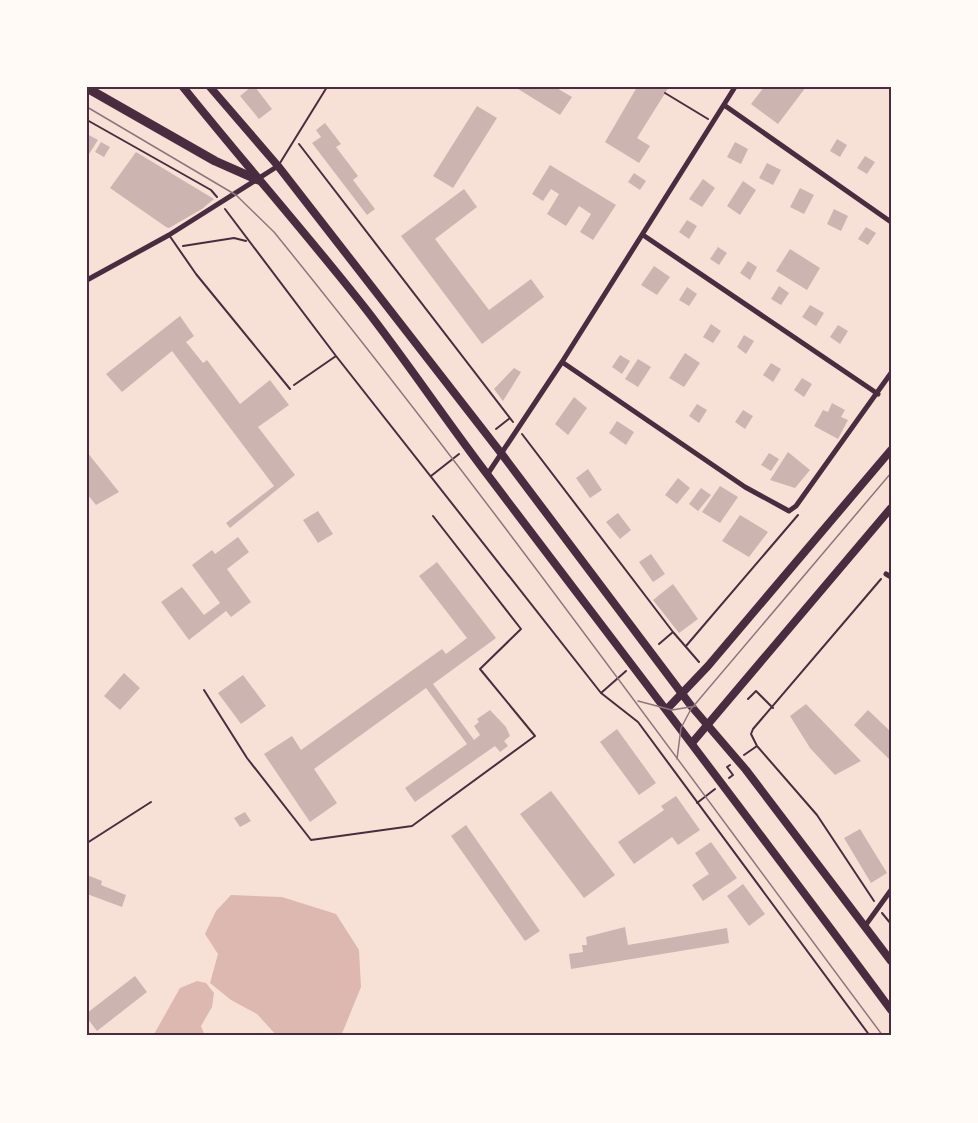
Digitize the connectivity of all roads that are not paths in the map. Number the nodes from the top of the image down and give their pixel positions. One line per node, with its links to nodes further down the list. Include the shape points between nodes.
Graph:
1 (183, 87): 8 (main road)
2 (210, 87): 7 (main road)
3 (327, 87): 7 (lane)
4 (735, 87): 6 (street)
5 (87, 88): 8 (highway, via 215,161)
6 (724, 105): 9 (street); 11 (street)
7 (278, 166): 8 (street); 18 (main road)
8 (258, 180): 10 (street); 19 (main road, via 362,303)
9 (891, 222)
10 (169, 236): 12 (street); 15 (lane)
11 (643, 236): 13 (street); 16 (street)
12 (87, 280)
13 (562, 362): 16 (street, via 786,511 792,510); 18 (street)
14 (891, 373): 16 (street)
15 (290, 389)
16 (878, 394)
17 (891, 450): 23 (main road)
18 (501, 453): 19 (street); 23 (main road)
19 (487, 475): 24 (main road)
20 (891, 508): 25 (main road)
21 (433, 516): 22 (lane, via 521,629 480,669 535,736 412,826 311,840 247,758)
22 (204, 690)
23 (683, 695): 24 (main road); 25 (main road)
24 (667, 709): 26 (main road)
25 (707, 726): 26 (main road); 28 (main road, via 738,760)
26 (692, 743): 30 (main road)
27 (891, 890): 28 (street)
28 (865, 926): 29 (main road)
29 (891, 961)
30 (891, 1010)

